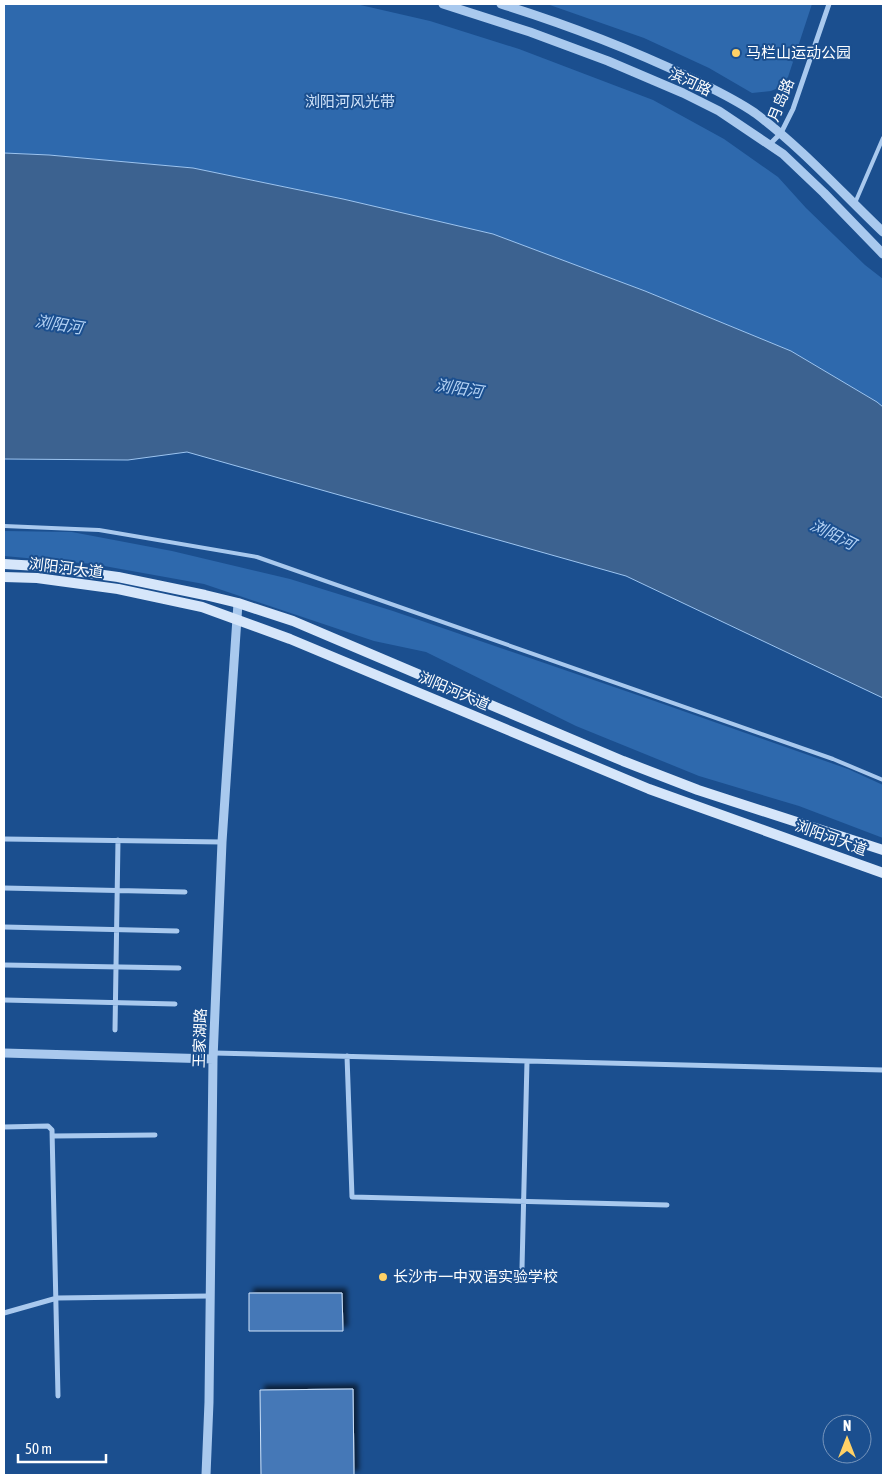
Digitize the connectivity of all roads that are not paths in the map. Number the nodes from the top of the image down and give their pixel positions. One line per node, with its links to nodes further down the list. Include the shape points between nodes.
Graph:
1 (445, 4): 6 (street, 滨河路, via 608,61 683,93 719,111)
2 (501, 4): 4 (street, 滨河路, via 661,64 712,88 753,112)
3 (829, 4): 4 (street, 月岛路, via 793,109)
4 (781, 134): 6 (street, 月岛路); 7 (street, 滨河路)
5 (883, 138): 7 (lane)
6 (769, 145): 9 (street, 滨河路, via 824,193)
7 (854, 204): 8 (street, 滨河路)
8 (883, 232)
9 (883, 254)
10 (4, 526): 15 (lane, via 99,530 257,558 833,758)
11 (4, 564): 13 (main road, 浏阳河大道, via 118,577)
12 (4, 576): 14 (main road, 浏阳河大道, via 118,589 202,607)
13 (238, 603): 14 (street, 王家湖路); 19 (main road, 浏阳河大道, via 293,621 623,762)
14 (236, 618): 18 (street, 王家湖路); 20 (main road, 浏阳河大道, via 649,788)
15 (883, 780)
16 (4, 839): 17 (street)
17 (118, 840): 18 (street); 22 (street)
18 (222, 842): 35 (street, 王家湖路)
19 (883, 850)
20 (883, 873)
21 (4, 888): 22 (street)
22 (118, 890): 23 (street); 25 (street)
23 (185, 892)
24 (4, 928): 25 (street)
25 (118, 929): 26 (street); 28 (street)
26 (177, 930)
27 (4, 965): 28 (street)
28 (117, 967): 29 (street); 31 (street)
29 (179, 968)
30 (4, 1000): 31 (street)
31 (116, 1002): 32 (street); 33 (street)
32 (175, 1004)
33 (116, 1030)
34 (4, 1053): 35 (street)
35 (213, 1056): 36 (street); 45 (street, 王家湖路)
36 (347, 1056): 37 (street); 42 (street, via 352,1197)
37 (527, 1061): 38 (street); 42 (street)
38 (883, 1070)
39 (4, 1127): 41 (street, via 48,1126)
40 (155, 1135): 41 (street)
41 (53, 1136): 46 (street)
42 (524, 1201): 43 (street); 44 (street)
43 (667, 1205)
44 (522, 1268)
45 (209, 1296): 46 (street); 49 (street, 王家湖路)
46 (56, 1298): 47 (street); 48 (street)
47 (4, 1313)
48 (58, 1396)
49 (206, 1475)

